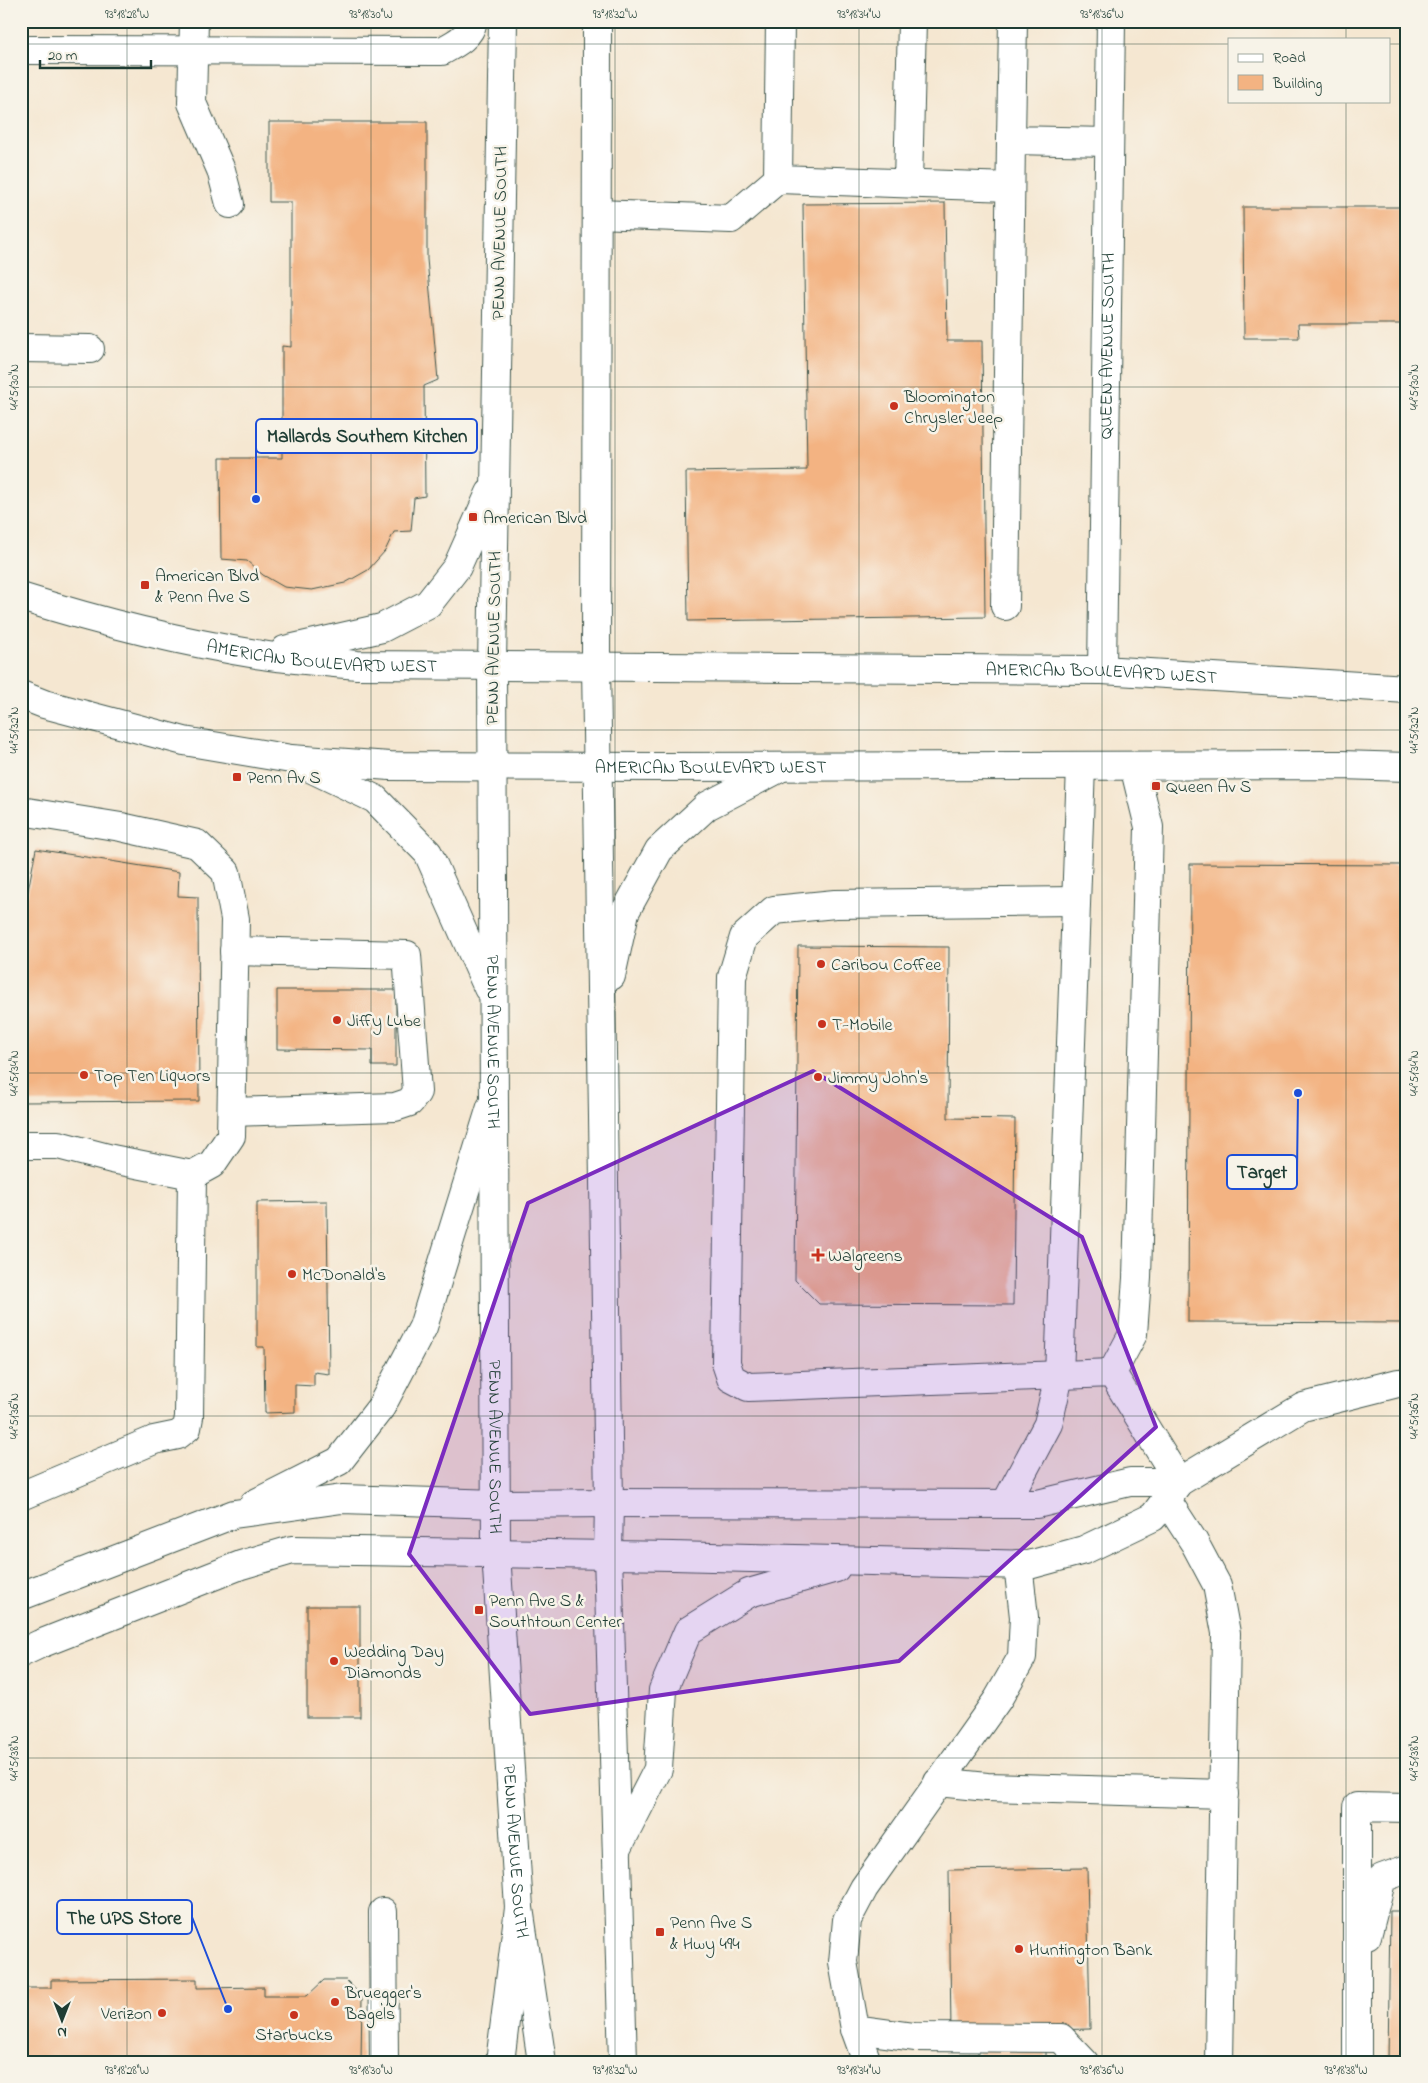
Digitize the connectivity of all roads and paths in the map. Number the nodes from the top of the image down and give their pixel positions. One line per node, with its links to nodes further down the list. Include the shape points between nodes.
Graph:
1 (194, 21): 10 (main road)
2 (473, 21): 10 (main road, via 472,28 459,42 442,51)
3 (503, 21): 20 (main road, PENN AVENUE SOUTH)
4 (597, 21): 17 (main road)
5 (780, 21): 13 (main road)
6 (912, 21): 14 (main road)
7 (1013, 21): 11 (main road)
8 (1111, 21): 12 (main road, QUEEN AVENUE SOUTH)
9 (21, 50): 10 (main road)
10 (194, 51): 16 (main road, via 192,103 221,170)
11 (1011, 140): 12 (main road); 15 (main road)
12 (1109, 142): 26 (main road, QUEEN AVENUE SOUTH)
13 (778, 179): 14 (main road); 17 (main road, via 731,219)
14 (908, 184): 15 (main road)
15 (1010, 187): 22 (main road)
16 (230, 204)
17 (597, 214): 25 (main road)
18 (21, 348): 19 (main road)
19 (90, 350)
20 (495, 482): 23 (main road, via 457,567 428,604 382,628); 24 (main road, PENN AVENUE SOUTH)
21 (21, 597): 23 (main road, AMERICAN BOULEVARD WEST, via 82,616)
22 (1005, 606)
23 (264, 655): 24 (main road, AMERICAN BOULEVARD WEST, via 357,665)
24 (492, 665): 25 (main road, AMERICAN BOULEVARD WEST); 32 (main road, PENN AVENUE SOUTH)
25 (596, 666): 26 (main road, AMERICAN BOULEVARD WEST); 33 (main road)
26 (1102, 670): 27 (main road, AMERICAN BOULEVARD WEST)
27 (1407, 689)
28 (21, 695): 29 (main road, AMERICAN BOULEVARD WEST, via 184,742)
29 (291, 759): 32 (main road, AMERICAN BOULEVARD WEST, via 390,766); 39 (main road, via 375,800 428,853)
30 (1081, 766): 31 (main road, AMERICAN BOULEVARD WEST); 34 (main road, AMERICAN BOULEVARD WEST); 37 (main road)
31 (1134, 766): 35 (main road, AMERICAN BOULEVARD WEST); 45 (main road, via 1148,827 1137,1278 1133,1334)
32 (492, 767): 33 (main road, AMERICAN BOULEVARD WEST); 39 (main road, PENN AVENUE SOUTH)
33 (598, 767): 34 (main road, AMERICAN BOULEVARD WEST); 40 (main road)
34 (784, 767): 40 (main road, via 707,806 658,850 625,912)
35 (1407, 767)
36 (21, 811): 38 (main road, via 121,827 197,844 226,872 235,919)
37 (1075, 901): 46 (main road); 46 (main road, via 835,904 774,910 744,937 732,977 726,1363 731,1378 748,1387)
38 (234, 951): 42 (main road); 42 (main road, via 407,955 417,1092 410,1102 395,1107)
39 (493, 998): 41 (main road, PENN AVENUE SOUTH)
40 (601, 1022): 50 (main road)
41 (493, 1101): 52 (main road, PENN AVENUE SOUTH); 53 (main road, via 423,1327 381,1408 339,1461)
42 (232, 1112): 44 (main road, via 231,1136 212,1164)
43 (21, 1145): 44 (main road, via 58,1145)
44 (192, 1175): 49 (main road, via 187,1428 178,1435 154,1440)
45 (1112, 1373): 46 (main road); 48 (main road)
46 (1059, 1376): 51 (main road, via 1048,1424)
47 (1407, 1384): 48 (main road, via 1398,1383 1303,1407)
48 (1172, 1490): 51 (main road, via 1130,1482 1036,1504); 57 (main road, via 1153,1517 1084,1550 1029,1565); 61 (main road, via 1216,1585 1226,1633)
49 (21, 1496)
50 (609, 1502): 51 (main road); 52 (main road); 55 (main road)
51 (1006, 1503)
52 (497, 1504): 53 (main road, via 342,1500); 54 (main road, PENN AVENUE SOUTH)
53 (234, 1514): 58 (main road)
54 (496, 1552): 55 (main road); 59 (main road, via 292,1550 241,1565); 65 (main road, PENN AVENUE SOUTH)
55 (608, 1554): 56 (main road); 63 (main road)
56 (860, 1560): 57 (main road); 63 (main road, via 749,1593 688,1631 663,1690 658,1769)
57 (1018, 1564): 60 (main road, via 1024,1617 1022,1657 998,1700)
58 (21, 1596)
59 (21, 1653)
60 (938, 1782): 61 (main road, via 986,1787); 68 (main road, via 864,1888 847,1920 843,1962)
61 (1224, 1794): 75 (main road)
62 (1407, 1808): 67 (main road, via 1358,1807)
63 (617, 1849): 69 (main road)
64 (1407, 1869): 67 (main road, via 1382,1878)
65 (519, 1908): 71 (main road); 72 (main road, PENN AVENUE SOUTH)
66 (383, 1912): 70 (main road)
67 (1357, 1977): 76 (main road)
68 (862, 2047): 73 (main road, via 1055,2053); 74 (main road, via 914,2037 1061,2038)
69 (624, 2061)
70 (384, 2062)
71 (500, 2062)
72 (542, 2062)
73 (1067, 2062)
74 (1084, 2062)
75 (1219, 2062)
76 (1357, 2062)

